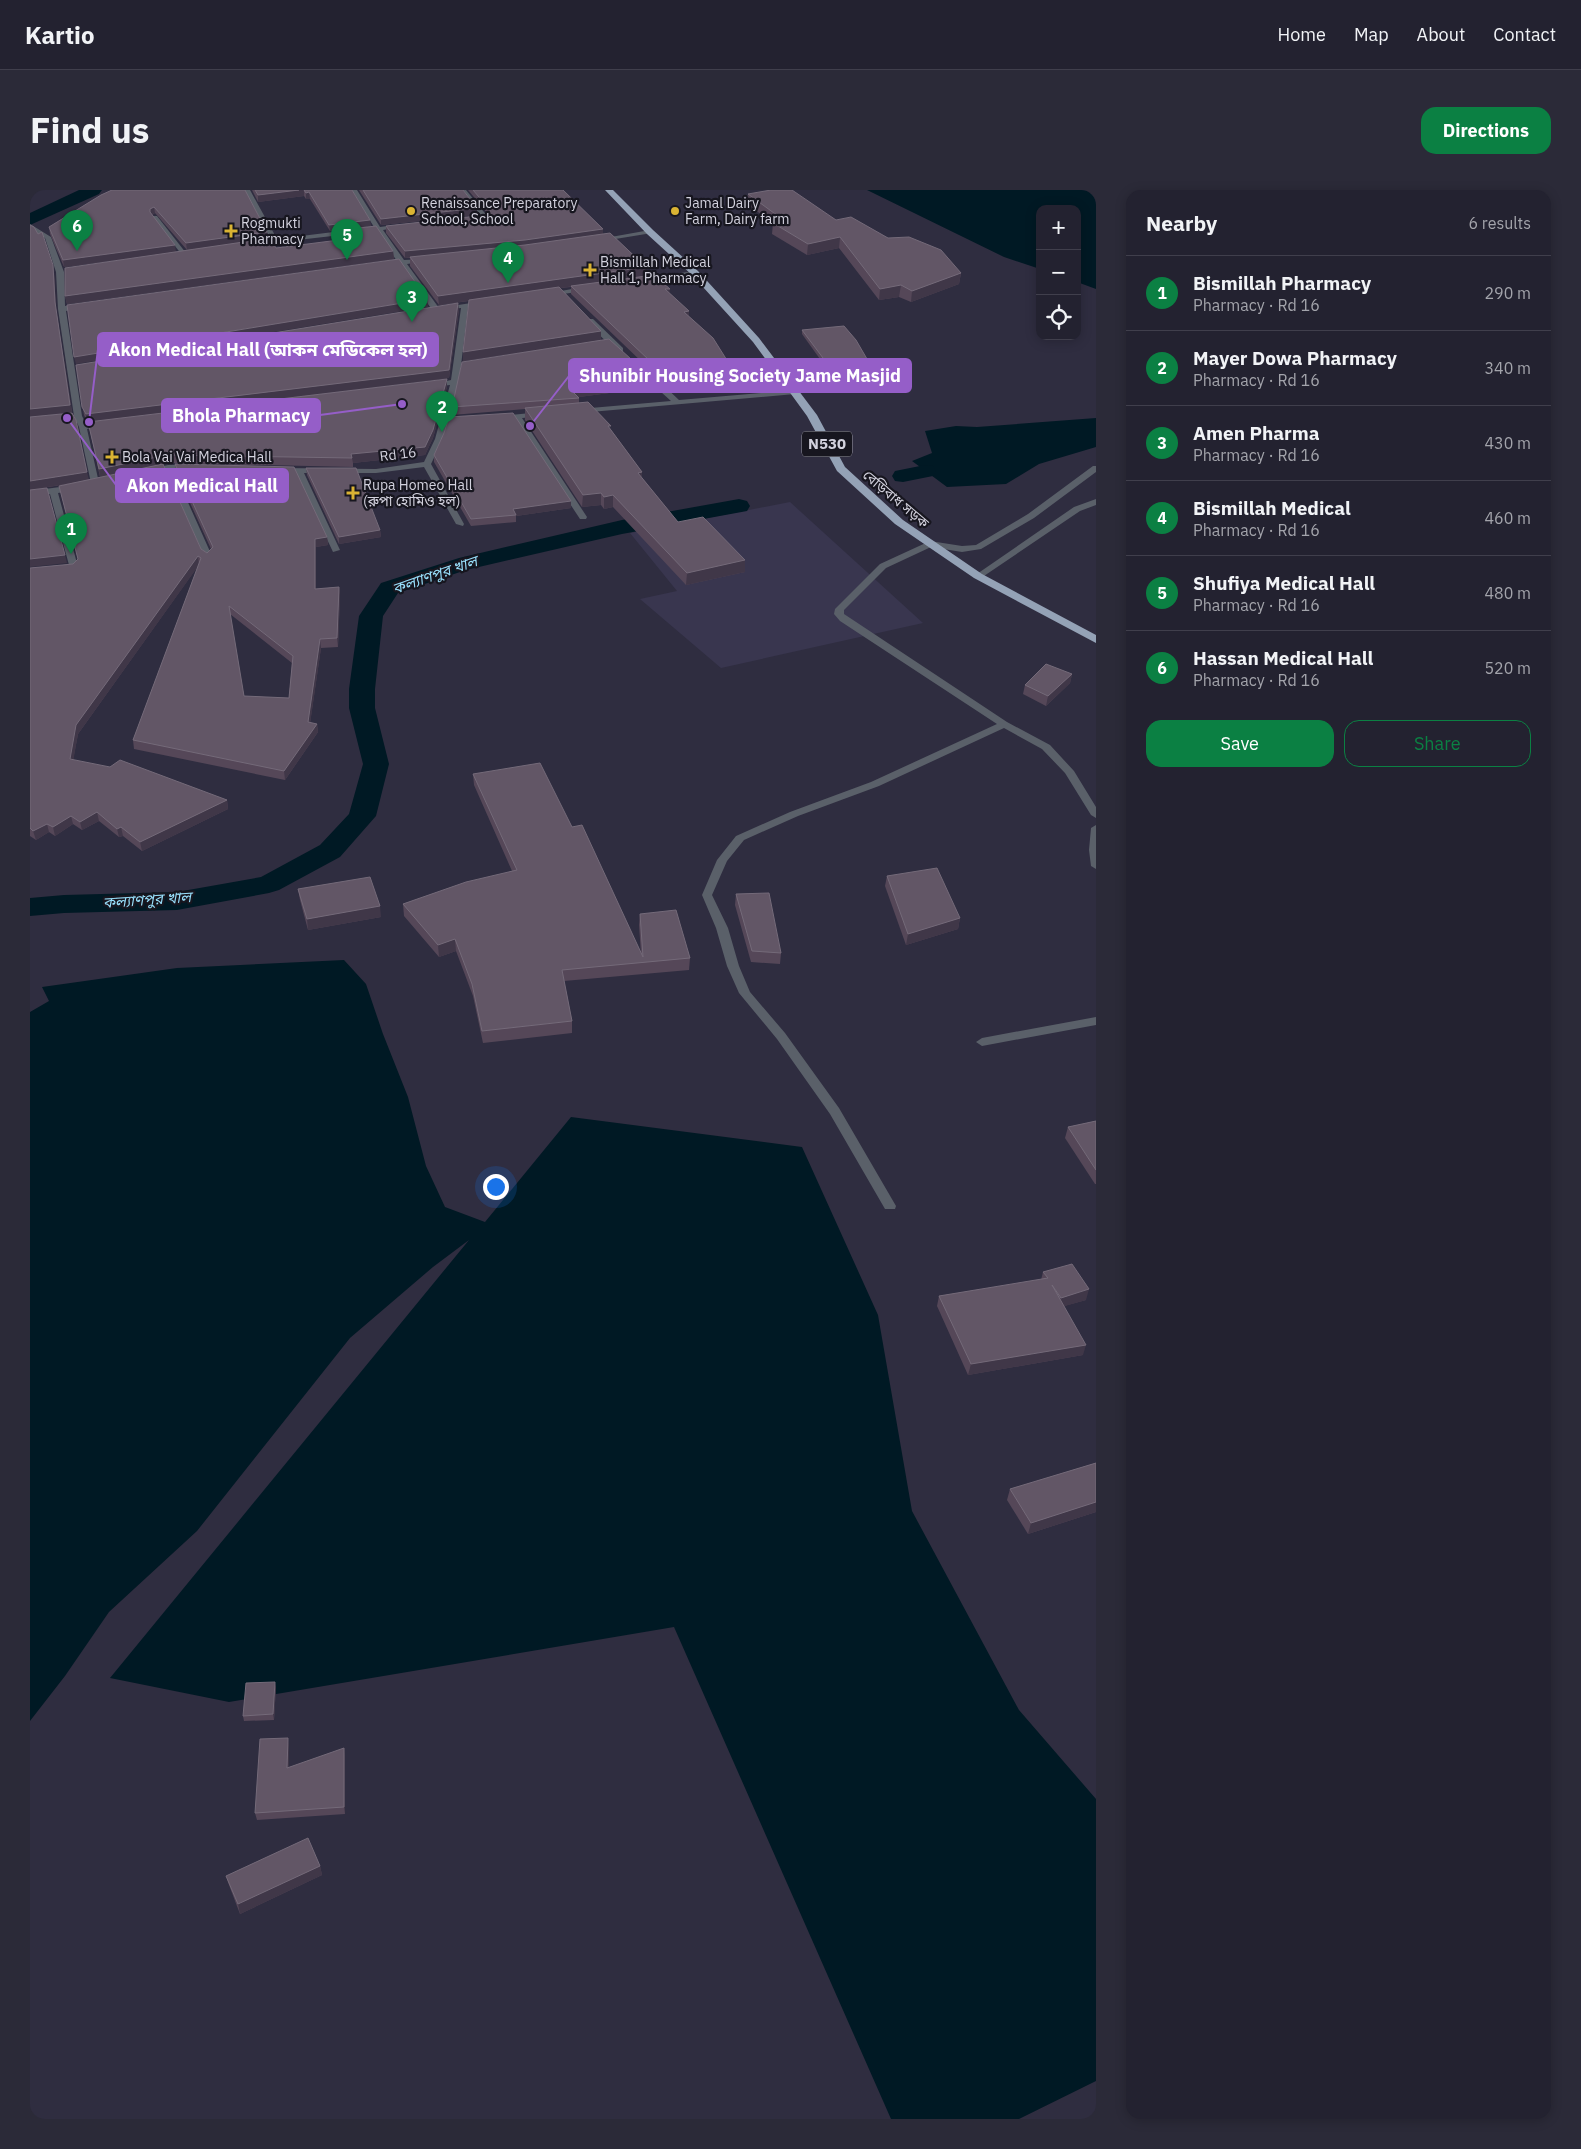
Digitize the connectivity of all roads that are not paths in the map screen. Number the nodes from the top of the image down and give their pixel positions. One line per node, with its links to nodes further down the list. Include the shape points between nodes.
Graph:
1 (247, 190): 12 (street)
2 (354, 190): 9 (street)
3 (463, 190): 6 (street, via 486,218)
4 (609, 190): 10 (highway, বেড়িবাধ সড়ক / N530)
5 (155, 217): 15 (street)
6 (466, 220)
7 (30, 226): 21 (street, via 48,237)
8 (407, 226): 9 (street)
9 (378, 229): 12 (street); 18 (street)
10 (650, 232): 11 (street); 22 (highway, বেড়িবাধ সড়ক / N530)
11 (592, 240)
12 (275, 241): 13 (street)
13 (248, 245)
14 (193, 253): 15 (street)
15 (184, 254): 16 (street)
16 (174, 255)
17 (439, 258): 18 (street)
18 (401, 262): 19 (street); 32 (street)
19 (382, 265)
20 (70, 270): 21 (street)
21 (60, 272): 31 (street)
22 (695, 273): 23 (street); 45 (highway, বেড়িবাধ সড়ক / N530, via 756,340)
23 (638, 281)
24 (600, 287): 25 (street)
25 (562, 292): 26 (street); 27 (street)
26 (542, 295)
27 (568, 299)
28 (494, 302): 30 (street)
29 (91, 305): 31 (street)
30 (464, 305): 32 (street); 39 (street, Rd 16)
31 (62, 309): 42 (street)
32 (436, 309): 33 (street)
33 (426, 311)
34 (581, 312): 35 (street)
35 (611, 342): 36 (street); 37 (street)
36 (602, 344)
37 (626, 355)
38 (466, 365): 39 (street)
39 (457, 366): 43 (street, Rd 16)
40 (82, 367): 42 (street)
41 (640, 368): 46 (street)
42 (72, 369): 49 (street)
43 (454, 382): 44 (street); 54 (street, Rd 16)
44 (425, 386)
45 (794, 392): 46 (street); 71 (highway, বেড়িবাধ সড়ক / N530, via 812,415 841,469 899,522)
46 (676, 401): 47 (street)
47 (567, 412)
48 (547, 414): 51 (street)
49 (78, 416): 50 (street); 56 (street)
50 (69, 417)
51 (517, 417): 52 (street); 69 (street)
52 (490, 418)
53 (472, 419): 54 (street)
54 (444, 420): 57 (street, Rd 16, via 439,439)
55 (112, 423): 56 (street)
56 (83, 427): 65 (street)
57 (426, 464): 62 (street, Rd 16, via 376,471); 70 (street)
58 (168, 467): 59 (street); 63 (street); 73 (street)
59 (206, 468)
60 (1096, 468): 71 (street, via 1031,516 978,548)
61 (271, 470): 62 (street, Rd 16)
62 (299, 471): 72 (street)
63 (140, 473)
64 (104, 481): 65 (street)
65 (95, 483): 66 (street)
66 (53, 491): 67 (street); 74 (street, via 74,567)
67 (30, 494)
68 (1096, 502): 75 (street, via 1077,509)
69 (583, 517)
70 (460, 524)
71 (930, 544): 75 (highway, বেড়িবাধ সড়ক / N530); 77 (street, via 884,566 840,609 839,614)
72 (336, 550)
73 (208, 556)
74 (30, 572)
75 (978, 576): 76 (highway, বেড়িবাধ সড়ক / N530)
76 (1096, 640)
77 (1004, 724): 78 (street, via 1046,747 1068,772); 83 (street, via 875,784 740,838 722,860 707,895 746,993 835,1112)
78 (1096, 815)
79 (1096, 828): 80 (street)
80 (1096, 866)
81 (1096, 1021): 82 (street)
82 (982, 1042)
83 (890, 1206)

